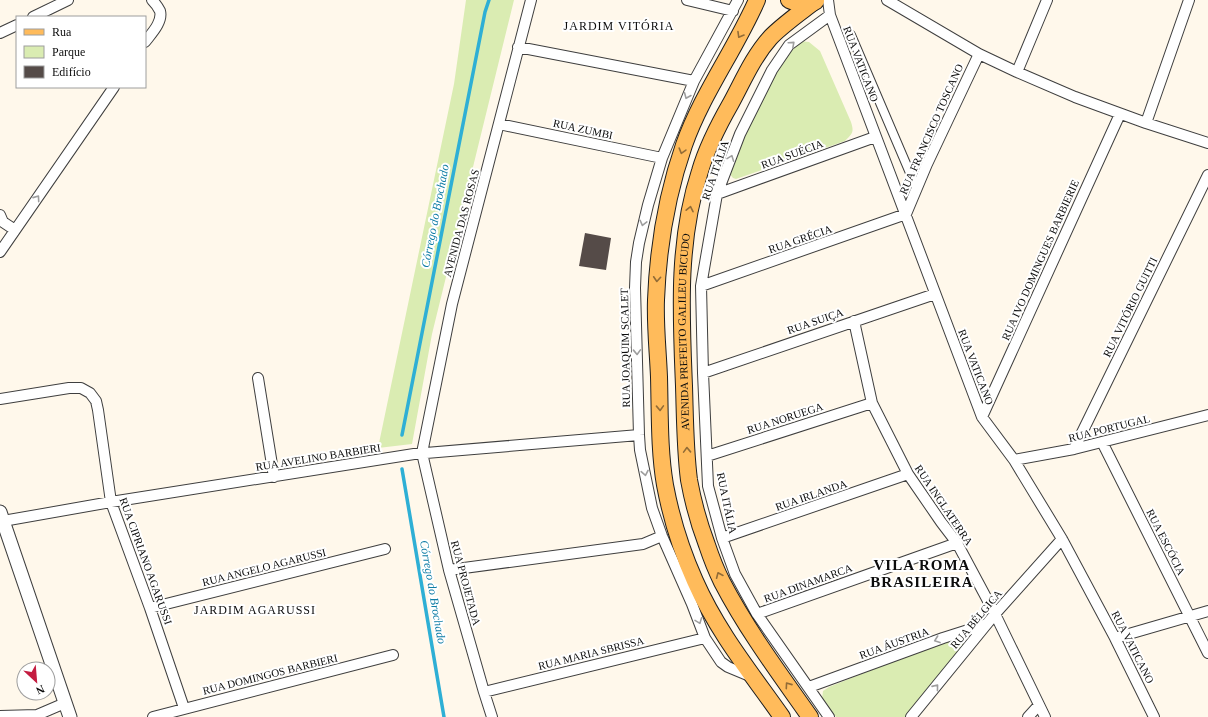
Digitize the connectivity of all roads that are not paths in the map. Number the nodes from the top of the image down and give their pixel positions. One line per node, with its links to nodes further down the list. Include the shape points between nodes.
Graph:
1 (68, 0): 14 (street)
2 (152, 0): 18 (street, via 160,11 160,17)
3 (531, 0): 19 (street, AVENIDA DAS ROSAS)
4 (687, 0): 12 (street)
5 (738, 0): 12 (street, RUA JOAQUIM SCALET)
6 (757, 0): 72 (main road, AVENIDA PREFEITO GALILEU BICUDO, one-way to 72, via 747,23 703,101 684,145 668,202 659,255 656,302 661,448 666,486 680,542 706,603 723,633)
7 (789, 0): 10 (main road, via 801,4)
8 (1047, 0): 21 (street)
9 (1189, 0): 25 (street)
10 (819, 1): 13 (street, RUA VATICANO); 84 (main road, AVENIDA PREFEITO GALILEU BICUDO, one-way to 10, via 756,640 727,592 706,544 696,513 687,458 681,276 690,207 700,170 716,130 753,61 770,37)
11 (892, 1): 20 (street)
12 (733, 11): 22 (street, RUA JOAQUIM SCALET)
13 (830, 15): 27 (street, RUA VATICANO); 32 (street, RUA ITÁLIA, one-way to 13, via 740,134 772,70 789,45)
14 (35, 16)
15 (16, 25): 16 (street)
16 (0, 33)
17 (851, 35): 31 (street)
18 (146, 41)
19 (518, 46): 22 (street); 26 (street, AVENIDA DAS ROSAS)
20 (979, 54): 21 (street); 31 (street, RUA FRANCISCO TOSCANO)
21 (1018, 72): 24 (street)
22 (694, 82): 29 (street, RUA JOAQUIM SCALET, one-way to 29)
23 (113, 88): 35 (street, one-way to 23)
24 (1120, 114): 25 (street); 45 (street, RUA IVO DOMINGUES BARBIERIE)
25 (1146, 123): 28 (street)
26 (500, 124): 29 (street, RUA ZUMBI); 49 (street, AVENIDA DAS ROSAS, via 452,304)
27 (875, 137): 32 (street, RUA SUÉCIA); 33 (street, RUA VATICANO)
28 (1208, 143)
29 (662, 158): 46 (street, RUA JOAQUIM SCALET, one-way to 46, via 648,205 636,262)
30 (1208, 175): 48 (street, RUA VITÓRIO GUITTI)
31 (916, 187): 33 (street, RUA FRANCISCO TOSCANO)
32 (717, 194): 37 (street, RUA ITÁLIA)
33 (906, 214): 37 (street, RUA GRÉCIA); 38 (street, RUA VATICANO)
34 (0, 215): 35 (street, via 3,222)
35 (15, 230): 36 (street)
36 (0, 252)
37 (701, 286): 40 (street, RUA ITÁLIA)
38 (936, 294): 39 (street, RUA SUIÇA); 45 (street, RUA VATICANO)
39 (854, 321): 40 (street, RUA SUIÇA); 43 (street, RUA INGLATERRA)
40 (703, 373): 50 (street, RUA ITÁLIA)
41 (258, 378): 53 (street)
42 (0, 399): 54 (street, RUA CIPRIANO AGARUSSI, via 69,388 81,388 90,393 98,410)
43 (872, 403): 50 (street, RUA NORUEGA); 52 (street, RUA INGLATERRA)
44 (1208, 415): 47 (street, RUA PORTUGAL)
45 (982, 417): 51 (street, RUA VATICANO)
46 (639, 435): 49 (street, RUA AVELINO BARBIERI); 56 (street, RUA JOAQUIM SCALET, one-way to 56, via 652,508)
47 (1102, 442): 48 (street, RUA PORTUGAL); 66 (street, RUA ESCÓCIA)
48 (1074, 449): 51 (street, RUA PORTUGAL)
49 (422, 453): 53 (street, RUA AVELINO BARBIERI); 61 (street, RUA PROJETADA)
50 (706, 456): 57 (street, RUA ITÁLIA, via 708,486)
51 (1014, 460): 58 (street, RUA VATICANO)
52 (908, 474): 57 (street, RUA IRLANDA); 59 (street, RUA INGLATERRA)
53 (274, 476): 54 (street, RUA AVELINO BARBIERI)
54 (111, 502): 55 (street, RUA AVELINO BARBIERI); 62 (street, RUA CIPRIANO AGARUSSI)
55 (2, 516): 75 (street)
56 (662, 536): 61 (street, via 643,544); 68 (street, RUA JOAQUIM SCALET, one-way to 68)
57 (722, 538): 64 (street, RUA ITÁLIA, via 736,574)
58 (1062, 539): 65 (street, RUA BÉLGICA); 69 (street, RUA VATICANO)
59 (957, 543): 64 (street, RUA DINAMARCA); 65 (street, RUA INGLATERRA)
60 (384, 549): 62 (street, RUA ANGELO AGARUSSI)
61 (449, 570): 74 (street, RUA PROJETADA)
62 (150, 608): 77 (street, RUA CIPRIANO AGARUSSI)
63 (1208, 611): 66 (street)
64 (757, 614): 73 (street, RUA ITÁLIA)
65 (995, 614): 67 (street, RUA BÉLGICA); 76 (street, RUA INGLATERRA)
66 (1190, 616): 69 (street); 70 (street, RUA ESCÓCIA)
67 (987, 624): 73 (street, RUA ÁUSTRIA, one-way to 73); 86 (street, RUA BÉLGICA, one-way to 67)
68 (705, 638): 72 (street, RUA JOAQUIM SCALET, via 721,662); 74 (street, RUA MARIA SBRISSA)
69 (1115, 638): 89 (street, RUA VATICANO)
70 (1208, 653)
71 (393, 655): 77 (street, RUA DOMINGOS BARBIERI)
72 (755, 678): 83 (main road, AVENIDA PREFEITO GALILEU BICUDO)
73 (809, 687): 85 (street, RUA ITÁLIA)
74 (484, 692): 82 (street, RUA PROJETADA)
75 (65, 703): 79 (street); 80 (street)
76 (1038, 706): 87 (street); 88 (street, RUA INGLATERRA)
77 (184, 708): 81 (street, RUA DOMINGOS BARBIERI)
78 (0, 716): 79 (street)
79 (36, 716)
80 (70, 717)
81 (153, 717)
82 (492, 717)
83 (782, 717)
84 (810, 717)
85 (829, 717)
86 (911, 717)
87 (1028, 717)
88 (1045, 717)
89 (1154, 717)

